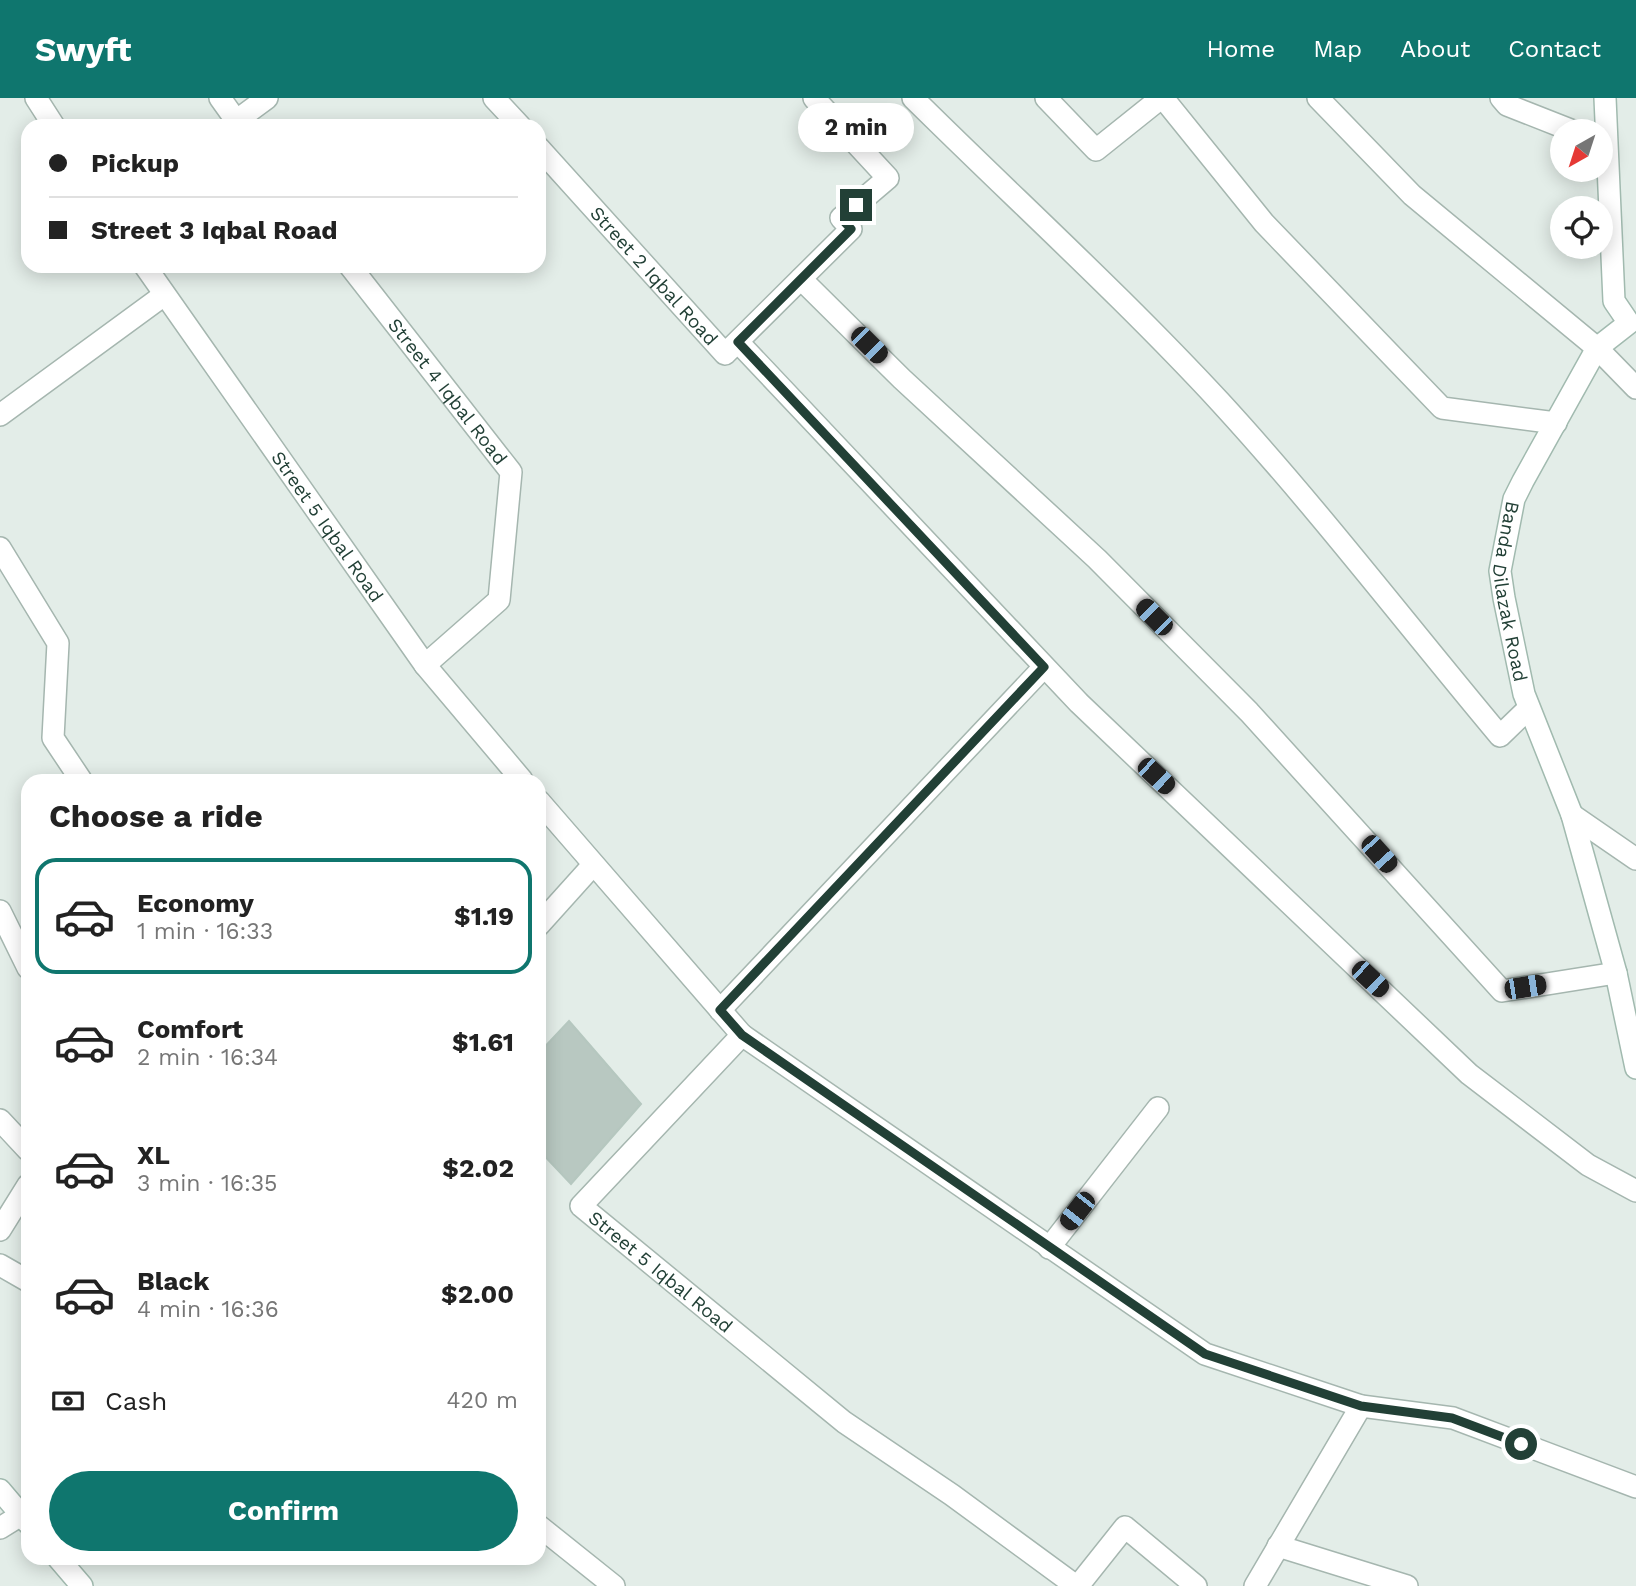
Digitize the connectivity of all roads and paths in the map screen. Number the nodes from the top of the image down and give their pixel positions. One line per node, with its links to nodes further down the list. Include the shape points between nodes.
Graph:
1 (36, 98): 12 (street)
2 (220, 98): 13 (street)
3 (267, 98): 14 (street)
4 (494, 98): 15 (street)
5 (814, 98): 22 (street, Street 2 Iqbal Road, via 888,178 841,218 851,229)
6 (913, 98): 32 (street, via 1084,261 1222,404 1335,533 1500,736)
7 (1046, 98): 8 (street, via 1096,150)
8 (1162, 98): 28 (street, via 1264,223 1442,408)
9 (1318, 98): 25 (street, via 1412,195)
10 (1501, 98): 17 (street, via 1507,105)
11 (1605, 98): 16 (street, Banda Dilazak Road)
12 (50, 119)
13 (235, 119)
14 (244, 119)
15 (514, 119)
16 (1605, 119)
17 (1550, 122)
18 (546, 156): 24 (street, Street 2 Iqbal Road, via 725,354)
19 (1606, 182): 25 (street, Banda Dilazak Road, via 1614,301 1629,323)
20 (149, 273): 23 (street, Street 5 Iqbal Road)
21 (355, 273): 30 (street, Street 4 Iqbal Road, via 511,472 499,600)
22 (801, 279): 24 (street, Street 2 Iqbal Road); 42 (street, via 1097,559 1249,712 1502,991)
23 (164, 296): 27 (street); 30 (street, Street 5 Iqbal Road)
24 (738, 342): 31 (street)
25 (1597, 348): 26 (street); 28 (street, Banda Dilazak Road)
26 (1636, 388)
27 (0, 415)
28 (1556, 423): 32 (street, Banda Dilazak Road, via 1514,499 1500,571)
29 (0, 548): 33 (street, via 58,643 53,738)
30 (425, 665): 34 (street, Street 5 Iqbal Road)
31 (1044, 667): 43 (street); 49 (street, via 1469,1074 1587,1165)
32 (1529, 708): 36 (street, Banda Dilazak Road)
33 (77, 774)
34 (517, 774)
35 (546, 809): 38 (street)
36 (1572, 815): 37 (street); 42 (street, Banda Dilazak Road)
37 (1636, 859)
38 (593, 865): 40 (street); 43 (street)
39 (0, 911): 41 (street)
40 (546, 917)
41 (21, 954)
42 (1616, 973): 45 (street, Banda Dilazak Road)
43 (720, 1010): 44 (street)
44 (742, 1035): 52 (street); 66 (street, Street 5 Iqbal Road, via 581,1206 844,1422)
45 (1636, 1068)
46 (1158, 1108): 52 (street)
47 (0, 1120): 48 (street)
48 (21, 1142)
49 (1636, 1191)
50 (21, 1196): 51 (street)
51 (0, 1230)
52 (1049, 1248): 55 (street, via 1205,1354)
53 (0, 1265): 54 (street)
54 (21, 1277)
55 (1361, 1406): 56 (street, via 1452,1418); 62 (street)
56 (1636, 1487)
57 (0, 1490): 58 (street)
58 (21, 1514)
59 (21, 1520): 60 (street)
60 (0, 1528)
61 (546, 1531): 65 (street)
62 (1278, 1546): 68 (street); 69 (street)
63 (64, 1565): 64 (street)
64 (82, 1586)
65 (614, 1586)
66 (1077, 1586): 67 (street, via 1125,1527)
67 (1196, 1586)
68 (1255, 1586)
69 (1407, 1586)

